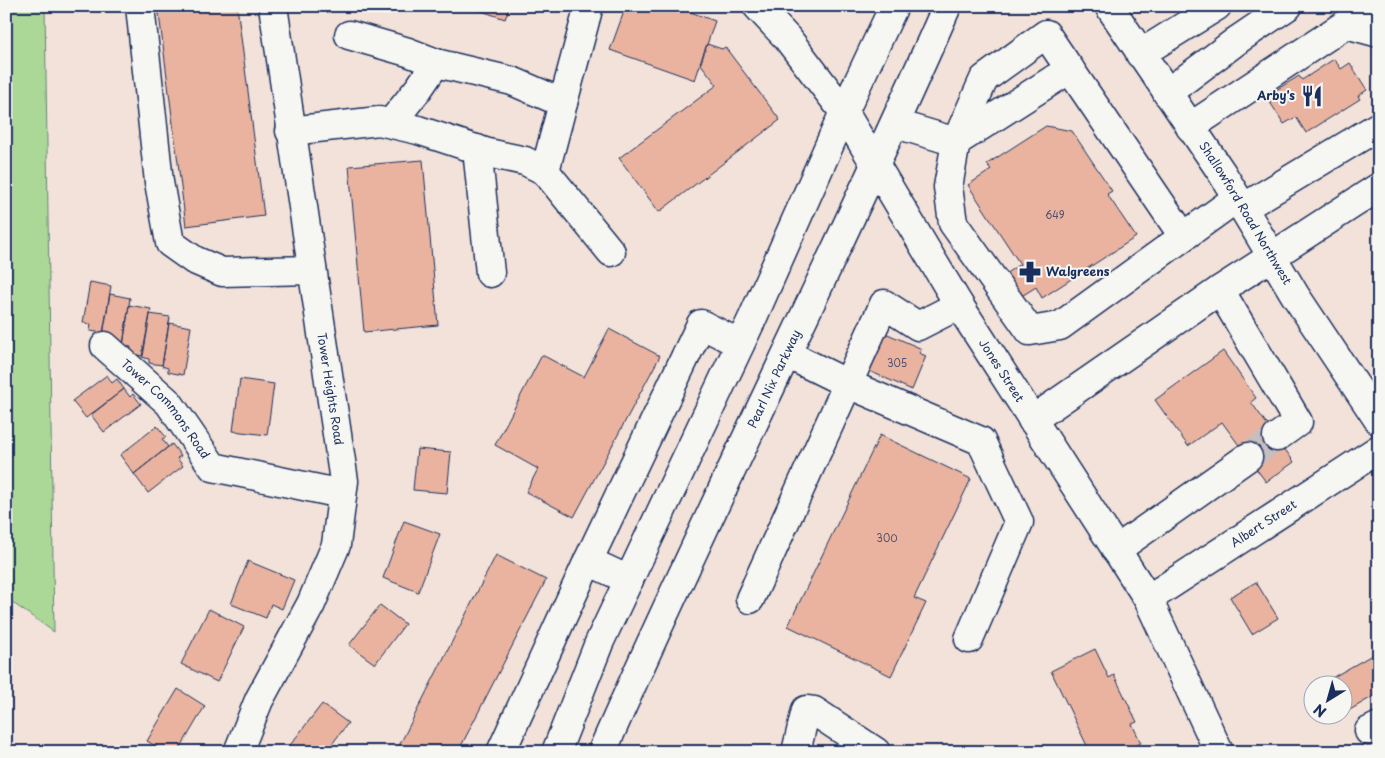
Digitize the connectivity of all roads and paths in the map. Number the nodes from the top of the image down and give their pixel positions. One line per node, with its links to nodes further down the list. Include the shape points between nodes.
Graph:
1 (140, 6): 35 (street, via 159,182 170,243 194,260 222,272)
2 (272, 6): 25 (street, Tower Heights Road)
3 (589, 6): 19 (street)
4 (757, 6): 20 (street, Jones Street, via 788,39)
5 (894, 6): 20 (street)
6 (947, 6): 22 (street, Pearl Nix Parkway)
7 (1108, 6): 15 (street, Shallowford Road Northwest)
8 (1218, 6): 14 (street); 15 (street)
9 (1288, 6): 14 (street)
10 (1370, 6): 11 (street)
11 (1346, 24): 12 (street); 24 (street)
12 (1379, 33)
13 (349, 35): 16 (street)
14 (1239, 39): 18 (street)
15 (1140, 54): 18 (street, Shallowford Road Northwest)
16 (436, 63): 19 (street, via 512,81); 21 (street)
17 (1070, 69): 26 (street); 26 (street, via 1046,34 984,79); 32 (street)
18 (1166, 93): 24 (street, Shallowford Road Northwest)
19 (563, 103): 29 (street)
20 (844, 112): 28 (street, Jones Street); 39 (street)
21 (391, 124): 25 (street, via 379,121); 27 (street)
22 (896, 124): 26 (street); 28 (street, Pearl Nix Parkway)
23 (1379, 126): 31 (street)
24 (1190, 127): 31 (street, Shallowford Road Northwest)
25 (290, 131): 35 (street, Tower Heights Road)
26 (956, 142): 32 (street, via 948,187 953,223 1030,330 1060,326)
27 (477, 149): 29 (street, via 525,161); 36 (street)
28 (875, 166): 38 (street, Jones Street); 41 (street, Pearl Nix Parkway)
29 (545, 171): 33 (street)
30 (1379, 187): 34 (street)
31 (1240, 203): 32 (street); 34 (street, Shallowford Road Northwest)
32 (1183, 236)
33 (611, 252)
34 (1272, 256): 37 (street); 44 (street, Shallowford Road Northwest)
35 (312, 270): 48 (street, Tower Heights Road, via 344,481)
36 (490, 273)
37 (1220, 290): 43 (street); 45 (street, via 1298,422)
38 (959, 305): 42 (street, via 918,326 884,304); 43 (street, Jones Street)
39 (740, 344): 50 (street, via 701,324); 51 (street)
40 (105, 346): 48 (street, Tower Commons Road, via 169,404 212,467)
41 (787, 354): 42 (street); 58 (street, Pearl Nix Parkway)
42 (848, 384): 52 (street); 54 (street, via 981,442 985,450 1019,522)
43 (1032, 420): 49 (street, Jones Street)
44 (1379, 421)
45 (1277, 437)
46 (1379, 449): 53 (street, Albert Street)
47 (1248, 457): 49 (street)
48 (342, 494): 55 (street, Tower Heights Road, via 336,545 311,604 259,700)
49 (1116, 550): 53 (street, Jones Street)
50 (588, 561): 51 (street); 56 (street)
51 (629, 580): 57 (street, via 599,643)
52 (750, 599)
53 (1148, 599): 61 (street, Jones Street)
54 (969, 639)
55 (238, 752)
56 (501, 752)
57 (556, 752)
58 (602, 752)
59 (796, 752): 60 (street, via 806,710 814,711)
60 (876, 752)
61 (1218, 752)

